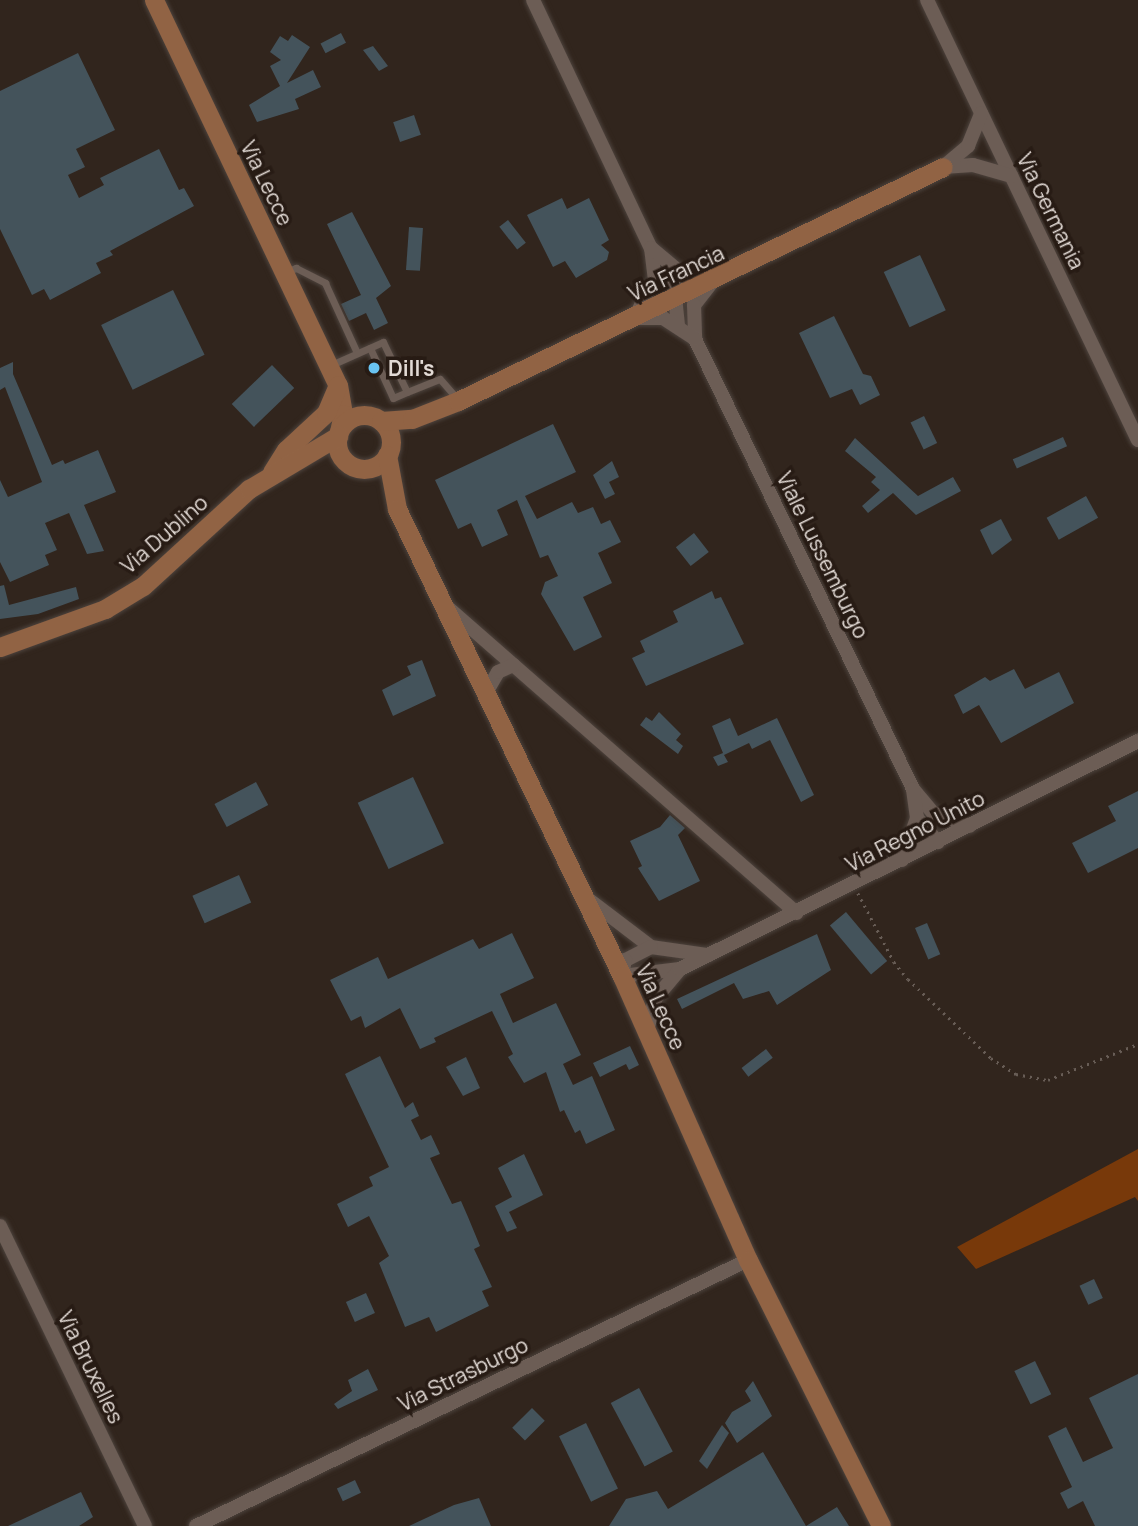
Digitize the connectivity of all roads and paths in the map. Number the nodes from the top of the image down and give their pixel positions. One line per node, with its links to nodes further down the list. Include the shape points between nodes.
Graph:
1 (154, 0): 12 (main road, Via Lecce)
2 (533, 0): 10 (street)
3 (927, 0): 4 (street, Via Germania)
4 (981, 113): 5 (street, Via Germania); 6 (street)
5 (996, 144): 6 (street); 7 (street); 9 (street, Via Germania)
6 (968, 146): 8 (street)
7 (973, 165): 8 (street); 9 (street)
8 (943, 167): 14 (main road, Via Francia)
9 (1012, 176): 29 (street, Via Germania)
10 (651, 248): 11 (street); 13 (street)
11 (672, 268): 14 (street, via 687,278); 15 (street)
12 (285, 272): 21 (lane, via 296,268 325,283); 22 (main road, Via Lecce)
13 (655, 279): 15 (street); 17 (street)
14 (713, 281): 15 (main road, Via Francia); 16 (street)
15 (675, 300): 16 (street); 17 (main road, Via Francia); 18 (street)
16 (693, 314): 19 (street)
17 (633, 318): 18 (street, via 663,318); 25 (main road, Via Francia)
18 (678, 325): 19 (street)
19 (695, 339): 39 (street, Viale Lussemburgo)
20 (370, 348): 21 (lane); 24 (lane, via 383,342); 24 (lane, via 393,398)
21 (357, 353): 22 (lane)
22 (328, 366): 23 (main road, Via Lecce)
23 (338, 385): 27 (main road, Via Lecce); 28 (main road, Via Lecce, via 343,414); 32 (main road, Via Dublino, via 326,413 286,450)
24 (407, 392): 25 (lane, via 440,379)
25 (458, 401): 26 (main road, Via Francia)
26 (425, 416): 27 (main road); 30 (main road)
27 (376, 419): 28 (main road, via 353,418); 30 (main road, via 389,433)
28 (339, 434): 31 (main road, via 338,451); 32 (main road, Via Dublino)
29 (1138, 440)
30 (389, 451): 31 (main road, via 374,467); 33 (main road, Via Lecce)
31 (351, 465): 32 (main road, Via Dublino, via 325,461); 33 (main road, Via Lecce)
32 (272, 473): 35 (main road, Via Dublino, via 143,586 105,609)
33 (397, 509): 34 (main road, Via Lecce)
34 (446, 606): 36 (street); 37 (main road, Via Lecce)
35 (0, 647)
36 (513, 665): 37 (street, via 498,672); 47 (street)
37 (487, 691): 46 (main road, Via Lecce)
38 (1138, 741): 42 (street, Via Regno Unito)
39 (914, 789): 40 (street); 41 (street)
40 (933, 813): 42 (street); 43 (street)
41 (917, 818): 43 (street); 44 (street)
42 (970, 826): 43 (street, Via Regno Unito)
43 (938, 842): 44 (street, Via Regno Unito)
44 (902, 860): 45 (street, Via Regno Unito)
45 (854, 886): 47 (street, Via Regno Unito); 53 (path, via 894,962 908,979 991,1058 1016,1074 1048,1080)
46 (583, 895): 48 (street); 51 (main road, Via Lecce)
47 (797, 913): 49 (street, Via Regno Unito)
48 (651, 947): 49 (street); 51 (street, via 625,960)
49 (710, 955): 50 (street, Via Regno Unito)
50 (680, 969): 51 (street); 52 (street, via 655,999)
51 (622, 975): 52 (main road, Via Lecce)
52 (647, 1031): 55 (main road, Via Lecce)
53 (1138, 1044)
54 (0, 1226): 56 (street, Via Bruxelles)
55 (748, 1260): 57 (street, Via Strasburgo); 58 (main road, Via Lecce)
56 (145, 1526)
57 (196, 1526)
58 (881, 1526)

